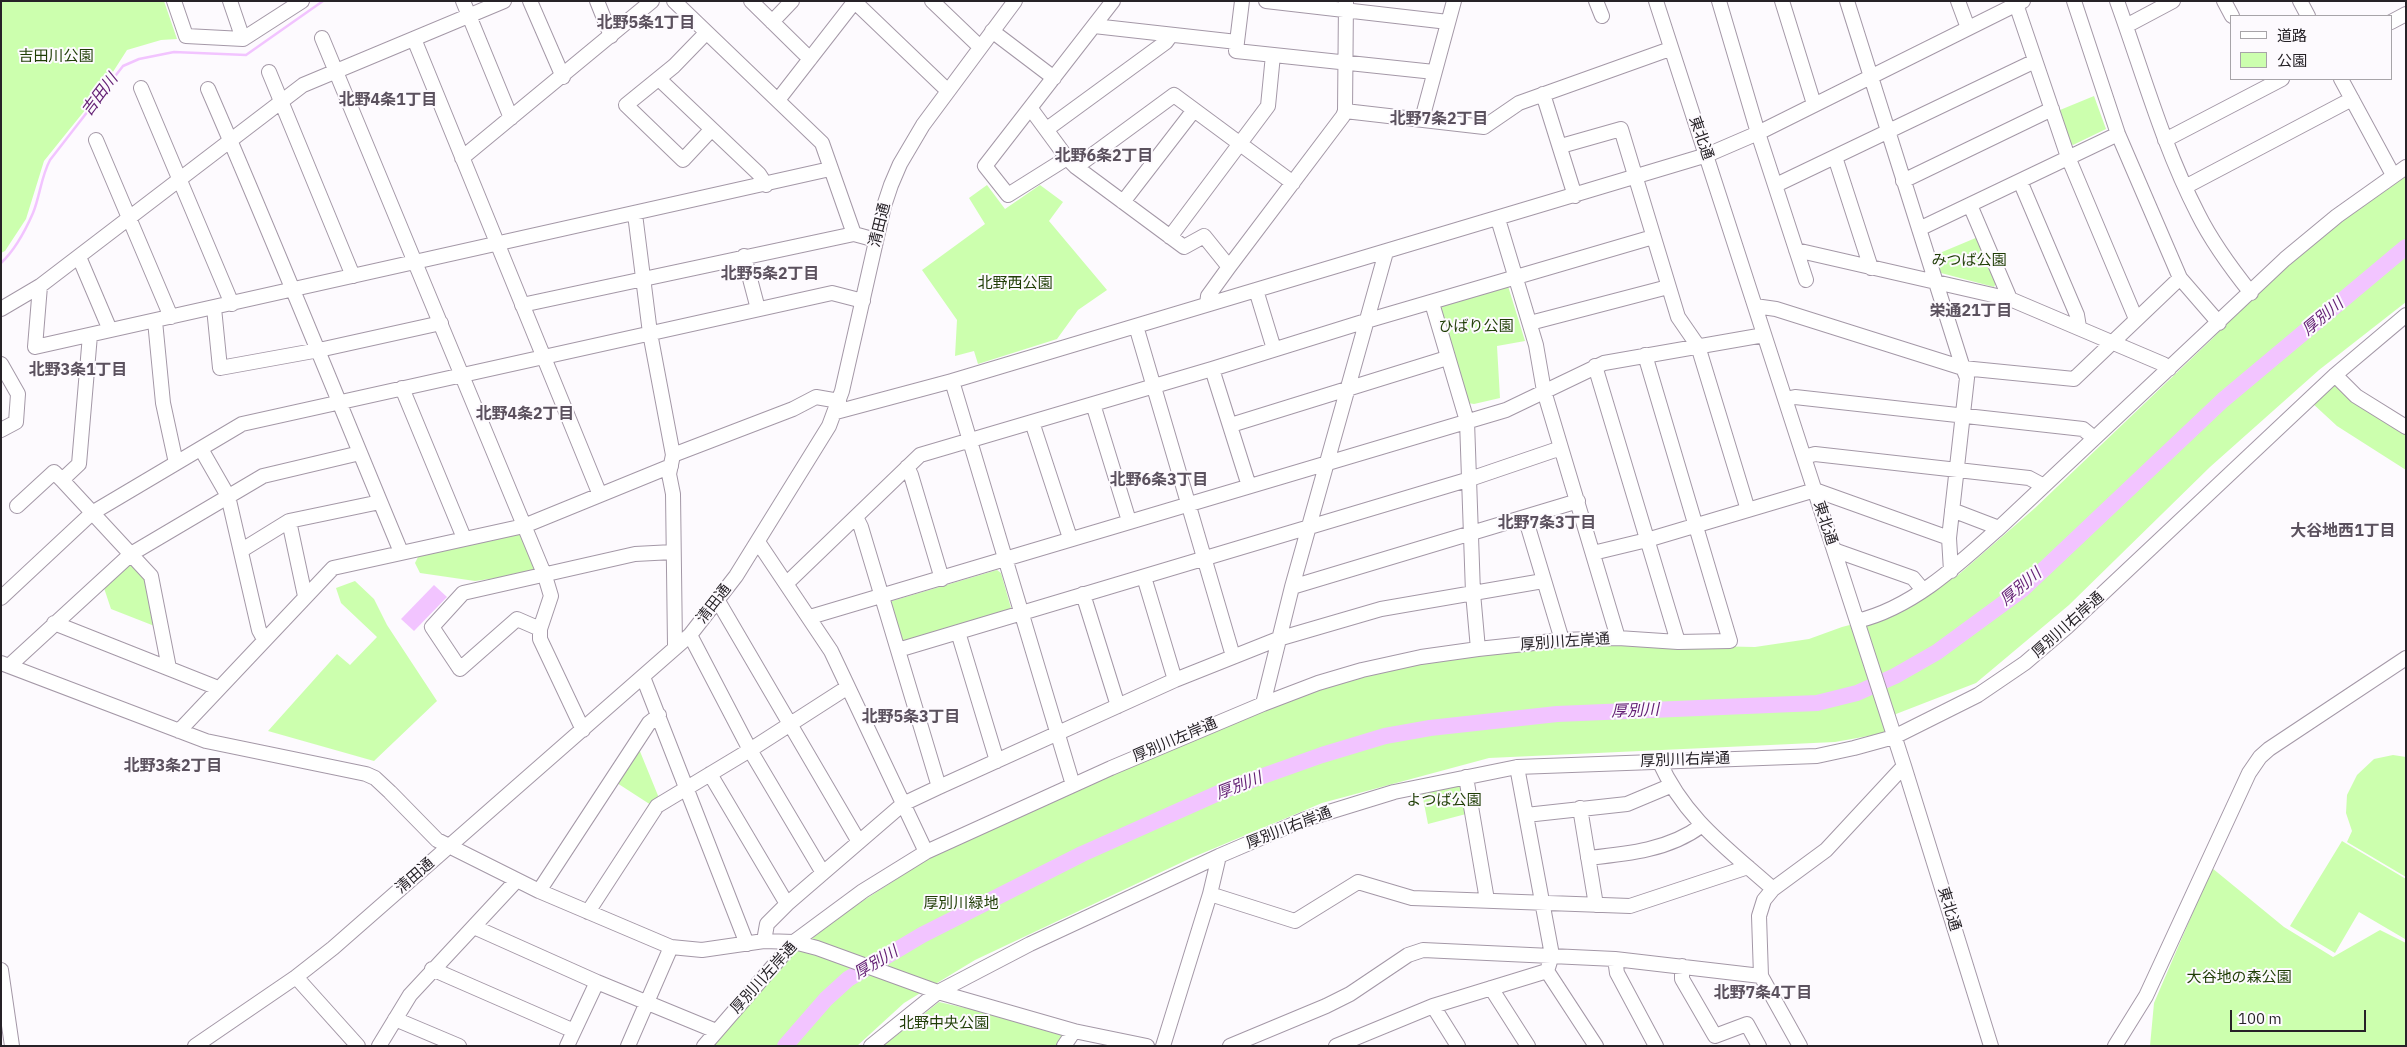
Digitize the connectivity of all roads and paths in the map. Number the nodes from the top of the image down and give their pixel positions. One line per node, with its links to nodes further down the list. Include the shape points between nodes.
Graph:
1 (174, 1): 48 (street, via 186,36)
2 (230, 1): 48 (street)
3 (302, 1): 48 (street)
4 (463, 1): 35 (street)
5 (504, 1): 35 (street)
6 (530, 1): 61 (street)
7 (597, 1): 46 (street)
8 (652, 1): 46 (street)
9 (674, 1): 44 (street)
10 (751, 1): 38 (street)
11 (792, 1): 38 (street)
12 (855, 1): 54 (street); 68 (street)
13 (932, 1): 51 (street)
14 (1113, 1): 40 (street)
15 (1242, 1): 50 (street)
16 (1266, 1): 31 (street)
17 (1454, 1): 39 (street)
18 (1596, 1): 36 (street)
19 (1656, 1): 52 (street, 東北通)
20 (1719, 1): 83 (street)
21 (1782, 1): 73 (street)
22 (1958, 1): 42 (street)
23 (2074, 1): 84 (street)
24 (2117, 1): 41 (street)
25 (2173, 1): 41 (street)
26 (2224, 1): 33 (street)
27 (2300, 1): 34 (street)
28 (1012, 2): 43 (street, 清田通)
29 (1850, 2): 60 (street)
30 (2020, 3): 42 (street); 55 (street)
31 (1346, 6): 39 (street); 56 (street)
32 (2406, 14): 37 (street)
33 (2231, 15)
34 (2307, 15)
35 (469, 16): 49 (street); 78 (street)
36 (1602, 16)
37 (2392, 21)
38 (772, 22): 54 (street)
39 (1448, 22): 59 (street)
40 (1094, 26): 45 (street); 62 (street)
41 (2126, 26): 86 (street)
42 (1968, 28): 60 (street)
43 (992, 31): 51 (street, 清田通); 62 (street)
44 (706, 32): 63 (street); 71 (street)
45 (1171, 35): 50 (street); 80 (street, via 1166,42)
46 (611, 36): 61 (street)
47 (322, 38): 57 (street)
48 (243, 39)
49 (414, 40): 57 (street); 92 (street)
50 (1237, 42): 53 (street, via 1236,51)
51 (980, 47): 68 (street, 清田通)
52 (1670, 49): 69 (street); 90 (street, 東北通)
53 (1273, 55): 56 (street); 88 (street, via 1268,106)
54 (810, 59): 71 (street)
55 (2035, 61): 75 (street); 82 (street)
56 (1345, 62): 59 (street); 77 (street)
57 (337, 71): 72 (street, via 303,85); 122 (street)
58 (269, 72): 72 (street)
59 (1434, 72): 79 (street)
60 (1869, 76): 73 (street); 82 (street)
61 (563, 77): 78 (street)
62 (1054, 78): 74 (street)
63 (659, 79): 81 (street); 81 (street, via 626,105 683,160)
64 (2342, 80): 70 (street)
65 (2267, 82): 86 (street)
66 (141, 88): 99 (street)
67 (208, 90): 87 (street)
68 (948, 91): 116 (street, 清田通, via 923,124 900,164 884,206)
69 (1543, 94): 79 (street, via 1519,103 1484,127); 89 (street)
70 (2352, 99): 97 (street); 105 (street)
71 (778, 100): 96 (street, via 822,143)
72 (282, 102): 87 (street); 125 (street)
73 (1814, 104): 83 (street)
74 (1031, 109): 80 (street); 94 (street, via 985,166 1008,195)
75 (2052, 109): 91 (street); 100 (street)
76 (1194, 110): 88 (street); 94 (street, via 1174,95); 107 (street)
77 (1345, 111): 79 (street); 102 (street)
78 (511, 118): 92 (street)
79 (1422, 119)
80 (1047, 129): 94 (street)
81 (711, 130): 103 (street, via 759,174)
82 (1888, 132): 93 (street); 100 (street)
83 (1758, 133): 90 (street); 104 (street)
84 (2118, 134): 91 (street); 128 (street)
85 (96, 140): 110 (street)
86 (2165, 140): 105 (street)
87 (231, 141): 99 (street); 133 (street)
88 (1239, 144): 102 (street); 114 (street)
89 (1561, 146): 98 (street, via 1621,129); 106 (street)
90 (1707, 155): 98 (street); 142 (street, 東北通)
91 (2068, 157): 101 (street); 148 (street)
92 (462, 158): 117 (street)
93 (1835, 158): 104 (street); 124 (street)
94 (1071, 162): 107 (street)
95 (2406, 167): 97 (street)
96 (830, 169): 103 (street); 113 (street)
97 (2393, 175): 135 (street, via 2336,216)
98 (1636, 178): 106 (street); 115 (street)
99 (181, 179): 110 (street); 139 (street)
100 (1903, 180): 112 (street)
101 (2020, 181): 108 (street); 155 (street, via 2077,315)
102 (1293, 183): 123 (street)
103 (766, 185): 109 (street)
104 (1776, 185): 118 (street)
105 (2185, 186): 135 (street, via 2231,268)
106 (1575, 196): 111 (street)
107 (1123, 202): 114 (street)
108 (1970, 205): 112 (street); 136 (street)
109 (635, 214): 117 (street); 126 (street)
110 (130, 219): 121 (street); 147 (street)
111 (1498, 219): 119 (street); 127 (street)
112 (1919, 229): 130 (street)
113 (854, 234): 116 (street); 120 (street)
114 (1170, 237): 123 (street, via 1184,247 1204,236)
115 (1653, 237): 127 (street); 132 (street)
116 (876, 240): 137 (street, 清田通)
117 (498, 244): 122 (street); 141 (street)
118 (1796, 250): 124 (street); 129 (street)
119 (1386, 252): 134 (street); 150 (street)
120 (744, 256): 126 (street); 145 (street)
121 (79, 257): 131 (street); 156 (street)
122 (416, 263): 125 (street); 151 (street)
123 (1229, 267): 140 (street, via 1208,296)
124 (1871, 268): 130 (street)
125 (354, 276): 133 (street)
126 (643, 278): 141 (street); 157 (street)
127 (1517, 278): 138 (street); 152 (street)
128 (2180, 278): 148 (street); 153 (street)
129 (1806, 280)
130 (1936, 283): 136 (street); 169 (street)
131 (40, 286): 144 (street); 158 (street, via 35,347)
132 (1668, 287): 152 (street); 161 (street, via 1678,317)
133 (294, 289): 139 (street); 163 (street)
134 (1256, 290): 140 (street); 162 (street)
135 (2251, 293): 153 (street)
136 (2010, 299): 155 (street)
137 (862, 300): 145 (street, via 832,293); 182 (street, 清田通)
138 (1432, 303): 150 (street); 166 (street)
139 (232, 304): 143 (street)
140 (1207, 304): 154 (street)
141 (522, 305): 165 (street)
142 (1755, 306): 159 (street, 東北通); 169 (street, via 1776,309)
143 (214, 308): 147 (street); 163 (street, via 220,368)
144 (1, 309)
145 (758, 309): 157 (street)
146 (2406, 315): 173 (street, 厚別川右岸通)
147 (171, 316): 149 (street)
148 (2136, 319): 160 (street)
149 (155, 320): 156 (street); 196 (street, via 163,403)
150 (1366, 321): 162 (street); 177 (street)
151 (441, 323): 163 (street); 172 (street)
152 (1530, 323): 178 (street)
153 (2219, 323): 171 (street)
154 (1136, 326): 174 (street); 175 (street)
155 (2079, 327): 160 (street)
156 (110, 330): 158 (street)
157 (650, 333): 165 (street); 195 (street)
158 (90, 335): 201 (street, via 80,464)
159 (1764, 335): 161 (street); 179 (street, 東北通)
160 (2115, 342): 169 (street, via 2074,379); 171 (street)
161 (1698, 346): 164 (street); 211 (street)
162 (1274, 349): 170 (street)
163 (319, 350): 180 (street)
164 (1645, 355): 167 (street); 219 (street)
165 (543, 356): 172 (street); 205 (street)
166 (1448, 358): 177 (street); 184 (street)
167 (1595, 366): 178 (street); 226 (street)
168 (2, 367): 188 (street, via 18,394 16,422)
169 (1963, 368): 183 (street, via 1966,378)
170 (1212, 369): 175 (street); 186 (street)
171 (2169, 369): 189 (street)
172 (462, 374): 176 (street); 218 (street)
173 (2335, 375): 187 (street, via 2356,396); 280 (street, 厚別川右岸通, via 2026,663 1978,695)
174 (952, 381): 182 (street); 190 (street)
175 (1153, 386): 181 (street); 210 (street)
176 (402, 388): 180 (street); 223 (street)
177 (1347, 390): 186 (street); 197 (street)
178 (1544, 391): 184 (street, via 1506,410); 191 (street)
179 (1785, 399): 183 (street, via 1795,397); 194 (street, 東北通)
180 (338, 403): 192 (street, via 242,424); 193 (street)
181 (1093, 404): 185 (street); 217 (street)
182 (837, 406): 195 (street, via 816,397); 227 (street, 清田通, via 818,446)
183 (1963, 416): 189 (street, via 2083,430); 199 (street)
184 (1467, 421): 197 (street); 200 (street)
185 (1032, 422): 190 (street); 224 (street)
186 (1231, 426): 202 (street)
187 (2406, 427)
188 (1, 430)
189 (2094, 438): 203 (street)
190 (970, 441): 198 (street, via 920,455); 234 (street)
191 (1561, 448): 200 (street); 207 (street)
192 (201, 449): 196 (street); 206 (street)
193 (360, 453): 206 (street, via 263,476); 208 (street)
194 (1804, 457): 199 (street, via 1815,454); 204 (street, 東北通)
195 (672, 461): 205 (street); 231 (street, via 669,474 673,494)
196 (176, 463): 213 (street)
197 (1326, 463): 202 (street); 220 (street)
198 (907, 467): 214 (street); 239 (street)
199 (1956, 470): 203 (street, via 2029,478); 212 (street)
200 (1470, 479): 220 (street); 222 (street)
201 (62, 480): 209 (street, via 54,472); 213 (street)
202 (1249, 486): 210 (street)
203 (2044, 486): 221 (street)
204 (1815, 490): 211 (street); 225 (street); 229 (street, 東北通)
205 (600, 495): 218 (street)
206 (228, 496): 228 (street); 233 (street)
207 (1578, 501): 215 (street); 232 (street)
208 (380, 502): 216 (street); 230 (street)
209 (17, 506)
210 (1189, 506): 217 (street); 235 (street)
211 (1748, 510): 219 (street)
212 (1952, 510): 221 (street); 225 (street)
213 (92, 513): 233 (street); 248 (street)
214 (856, 517): 241 (street); 247 (street)
215 (1525, 517): 222 (street); 240 (street)
216 (289, 521): 228 (street); 246 (street)
217 (1129, 521): 224 (street)
218 (524, 526): 223 (street); 237 (street)
219 (1696, 526): 226 (street); 261 (street, 厚別川左岸通, via 1730,641)
220 (1308, 528): 235 (street); 242 (street)
221 (1999, 528): 236 (street)
222 (1472, 533): 242 (street); 244 (street)
223 (464, 538): 230 (street)
224 (1070, 538): 234 (street)
225 (1949, 538): 236 (street)
226 (1647, 540): 232 (street); 261 (street)
227 (758, 542): 241 (street); 249 (street, 清田通)
228 (242, 550): 258 (street)
229 (1834, 550): 243 (street, via 1913,578); 252 (street, 東北通)
230 (401, 552): 246 (street, via 333,568)
231 (673, 552): 237 (street, via 635,554); 262 (street)
232 (1592, 553): 257 (street)
233 (130, 554): 253 (street); 268 (street, via 151,576)
234 (1005, 558): 239 (street); 250 (street)
235 (1205, 559): 238 (street); 265 (street)
236 (1951, 571): 243 (street)
237 (545, 576): 254 (street, via 551,596); 254 (street, via 463,593 432,627 460,670 517,620)
238 (1144, 577): 245 (street); 270 (street)
239 (942, 579): 247 (street)
240 (1543, 581): 244 (street); 260 (street)
241 (787, 583): 251 (street)
242 (1292, 587): 259 (street)
243 (1923, 590): 252 (street, via 1893,607)
244 (1473, 593): 259 (street, via 1381,610); 263 (street)
245 (1083, 594): 250 (street); 274 (street)
246 (305, 596): 258 (street)
247 (882, 597): 251 (street); 264 (street)
248 (1, 598)
249 (718, 601): 256 (street, 清田通); 276 (street)
250 (1022, 613): 255 (street); 279 (street)
251 (810, 617): 271 (street)
252 (1857, 621): 280 (street, 東北通)
253 (54, 623): 267 (street); 268 (street)
254 (540, 629): 278 (street, via 540,639)
255 (958, 632): 264 (street); 282 (street)
256 (690, 635): 262 (street, 清田通); 281 (street)
257 (1618, 638): 260 (street, 厚別川左岸通); 261 (street, 厚別川左岸通)
258 (264, 639): 272 (street)
259 (1278, 639): 265 (street); 273 (street)
260 (1562, 640): 263 (street, 厚別川左岸通)
261 (1678, 642)
262 (675, 646): 269 (street, 清田通)
263 (1478, 649): 273 (street, 厚別川左岸通, via 1371,668 1318,683)
264 (898, 650): 290 (street)
265 (1233, 656): 270 (street)
266 (2406, 658): 356 (street, via 2269,749 2254,764 2146,996)
267 (5, 664): 277 (street)
268 (169, 668): 272 (street)
269 (643, 677): 275 (street); 278 (street, 清田通)
270 (1175, 680): 274 (street)
271 (848, 687): 276 (street); 292 (street)
272 (218, 688): 277 (street)
273 (1263, 704): 288 (street, 厚別川左岸通)
274 (1118, 706): 279 (street)
275 (659, 715): 291 (street); 305 (street, via 649,723)
276 (790, 724): 281 (street); 296 (street)
277 (179, 730): 297 (street, via 206,741 366,774 375,778 437,840)
278 (583, 730): 297 (street, 清田通)
279 (1058, 733): 282 (street); 288 (street)
280 (1894, 736): 283 (street, 厚別川右岸通, via 1817,756); 284 (street, 東北通)
281 (750, 750): 286 (street); 302 (street)
282 (997, 761): 290 (street)
283 (1659, 761): 285 (street, 厚別川右岸通); 289 (street)
284 (1904, 766): 304 (street, via 1826,850); 355 (street, 東北通)
285 (1517, 767): 287 (street, 厚別川右岸通); 294 (street)
286 (710, 774): 291 (street); 309 (street)
287 (1466, 777): 299 (street, 厚別川右岸通, via 1394,792 1311,818); 307 (street)
288 (1073, 785): 298 (street, 厚別川左岸通)
289 (1670, 786): 293 (street, via 1626,804); 295 (street)
290 (939, 787): 292 (street)
291 (687, 788): 311 (street, via 657,806); 315 (street)
292 (903, 804): 296 (street); 298 (street)
293 (1580, 808): 294 (street); 300 (street)
294 (1526, 815): 308 (street)
295 (1701, 826): 300 (street, via 1688,836 1638,852); 301 (street)
296 (859, 842): 302 (street)
297 (450, 845): 303 (street); 324 (street, 清田通)
298 (926, 852): 314 (street, 厚別川左岸通, via 863,891)
299 (1219, 856): 306 (street); 328 (street, 厚別川右岸通, via 1030,944)
300 (1588, 858): 310 (street)
301 (1748, 867): 304 (street); 310 (street, via 1630,906)
302 (823, 873): 309 (street)
303 (517, 880): 305 (street); 312 (street)
304 (1773, 889): 323 (street, via 1764,900 1759,916)
305 (539, 891): 311 (street)
306 (1210, 894): 307 (street, via 1295,921 1358,882 1412,898); 347 (street)
307 (1488, 900): 308 (street)
308 (1543, 902): 310 (street); 317 (street)
309 (787, 904): 313 (street, via 767,924)
310 (1596, 905)
311 (588, 912): 316 (street)
312 (474, 928): 320 (street); 325 (street)
313 (764, 941): 314 (street); 315 (street)
314 (794, 942): 328 (street); 333 (street, 厚別川左岸通)
315 (747, 944): 316 (street, via 702,950)
316 (672, 947): 329 (street)
317 (1552, 955): 318 (street); 322 (street); 348 (street, via 1423,950 1408,955 1326,1006)
318 (1615, 959): 319 (street); 352 (street, via 1617,973)
319 (1682, 966): 323 (street); 353 (street, via 1682,979 1715,1036 1747,1024)
320 (432, 969): 331 (street); 332 (street)
321 (1, 970): 327 (street)
322 (1547, 970): 326 (street); 335 (street)
323 (1761, 976): 354 (street)
324 (296, 977): 338 (street, 清田通); 339 (street)
325 (596, 982): 329 (street); 332 (street)
326 (1491, 988): 330 (street); 351 (street)
327 (4, 992): 337 (street)
328 (938, 992): 334 (street); 345 (street, 厚別川右岸通)
329 (647, 1003): 333 (street); 343 (street)
330 (1433, 1006): 349 (street); 350 (street)
331 (395, 1019): 340 (street); 341 (street)
332 (574, 1031): 342 (street)
333 (716, 1031): 344 (street, 厚別川左岸通)
334 (1074, 1031): 336 (street); 346 (street)
335 (1591, 1044)
336 (1138, 1045)
337 (12, 1046)
338 (194, 1046)
339 (358, 1046)
340 (379, 1046)
341 (459, 1046)
342 (567, 1046)
343 (628, 1046)
344 (704, 1046)
345 (871, 1046)
346 (1064, 1046)
347 (1163, 1046)
348 (1230, 1046)
349 (1336, 1046)
350 (1458, 1046)
351 (1528, 1046)
352 (1656, 1046)
353 (1759, 1046)
354 (1800, 1046)
355 (1992, 1046)
356 (2115, 1046)

